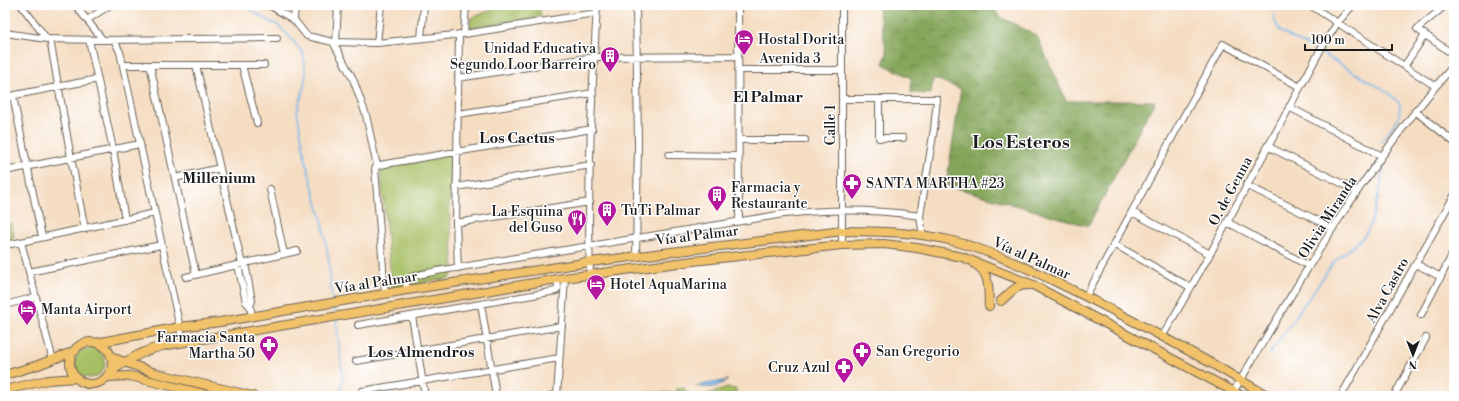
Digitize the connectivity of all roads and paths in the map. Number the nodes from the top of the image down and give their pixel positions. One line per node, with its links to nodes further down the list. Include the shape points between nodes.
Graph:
1 (21, 5): 26 (street)
2 (75, 5): 18 (street)
3 (110, 5): 18 (street)
4 (269, 5): 19 (street)
5 (295, 5): 19 (street)
6 (338, 5): 30 (street)
7 (381, 5): 31 (street)
8 (424, 5): 25 (street)
9 (466, 5): 22 (street)
10 (597, 5): 17 (street)
11 (636, 5): 33 (street)
12 (738, 5): 34 (street)
13 (842, 5): 44 (street, Calle 1)
14 (1310, 5): 20 (street)
15 (1353, 5): 20 (street)
16 (1446, 5): 23 (street, via 1417,29)
17 (596, 13): 22 (street); 35 (street)
18 (87, 20): 28 (street)
19 (294, 20): 30 (street, via 307,36)
20 (1338, 22): 41 (street); 49 (street, O. de Genna)
21 (5, 33): 26 (street)
22 (462, 34): 25 (street); 45 (street)
23 (1425, 35): 32 (street); 41 (street)
24 (278, 38): 29 (street)
25 (421, 38): 31 (street)
26 (49, 39): 27 (street); 48 (street)
27 (89, 40): 28 (street); 46 (street)
28 (103, 40): 29 (street)
29 (114, 40): 64 (street, via 120,52)
30 (334, 42): 31 (street); 73 (street, via 353,79 366,115)
31 (377, 43)
32 (1454, 55)
33 (637, 56): 34 (street); 35 (street); 97 (street)
34 (738, 56): 43 (street)
35 (594, 57): 45 (street); 50 (street)
36 (127, 65): 37 (street)
37 (150, 65): 38 (street); 77 (street)
38 (196, 65): 39 (street); 75 (street)
39 (242, 65): 40 (street); 58 (street)
40 (264, 65)
41 (1405, 65): 47 (street)
42 (1454, 65): 47 (street, Olivia Miranda)
43 (738, 70): 44 (street, Avenida 3); 61 (street)
44 (842, 70): 53 (street, Calle 1)
45 (458, 78): 57 (street)
46 (98, 79): 48 (street); 66 (street)
47 (1436, 86): 56 (street, Olivia Miranda)
48 (59, 87): 51 (street); 71 (street)
49 (1300, 87): 55 (street, O. de Genna); 85 (street, via 1223,44)
50 (593, 93): 57 (street); 59 (street)
51 (13, 96): 52 (street); 74 (street)
52 (5, 97)
53 (842, 99): 54 (street); 84 (street, Calle 1)
54 (879, 99): 60 (street, via 879,138); 87 (street, via 936,99 934,129)
55 (1289, 107): 65 (street, O. de Genna); 70 (street)
56 (1415, 111): 63 (street); 70 (street, Olivia Miranda)
57 (458, 114): 67 (street)
58 (257, 123)
59 (592, 129): 67 (street); 72 (street)
60 (903, 138)
61 (739, 140): 62 (street); 69 (street)
62 (805, 140)
63 (1454, 142)
64 (140, 144): 66 (street); 86 (street)
65 (1267, 146): 78 (street, O. de Genna); 81 (street)
66 (113, 150): 71 (street); 88 (street)
67 (457, 151): 73 (street); 79 (street)
68 (669, 155): 69 (street)
69 (739, 156): 89 (street)
70 (1382, 156): 81 (street, Olivia Miranda)
71 (71, 158): 74 (street); 93 (street)
72 (591, 164): 79 (street); 83 (street)
73 (377, 166): 124 (street, via 375,169)
74 (28, 167): 76 (street); 96 (street)
75 (220, 168): 77 (street); 111 (street)
76 (5, 171)
77 (175, 178): 116 (street)
78 (1246, 185): 90 (street, O. de Genna); 92 (street)
79 (456, 187): 91 (street)
80 (270, 189): 106 (street)
81 (1357, 191): 92 (street, Olivia Miranda)
82 (1454, 196): 112 (street, Alva Castro)
83 (590, 202): 91 (street); 103 (street)
84 (842, 210): 87 (street, via 886,211); 89 (street); 94 (street, Calle 1)
85 (1132, 212): 99 (street); 107 (street)
86 (155, 213): 88 (street); 101 (street)
87 (920, 216): 95 (street)
88 (125, 220): 93 (street)
89 (740, 221): 97 (street)
90 (1227, 222): 107 (street, O. de Genna); 113 (street)
91 (456, 223): 114 (street)
92 (1333, 228): 113 (street, Olivia Miranda)
93 (85, 229): 96 (street)
94 (842, 231): 95 (main road, Vía al Palmar); 102 (street, Calle 1); 108 (main road, Vía al Palmar)
95 (923, 236): 125 (main road, Vía al Palmar, via 983,250)
96 (42, 237): 98 (street)
97 (636, 239): 103 (street); 108 (street)
98 (22, 242): 100 (street); 115 (street)
99 (1114, 244): 122 (street); 125 (street)
100 (5, 245)
101 (161, 245): 115 (street); 136 (street)
102 (842, 245): 109 (main road, Vía al Palmar, via 884,244); 117 (main road, Vía al Palmar)
103 (590, 246): 110 (street); 114 (street)
104 (296, 251): 106 (street)
105 (1454, 252): 119 (street)
106 (284, 254): 111 (street)
107 (1210, 254): 122 (street, O. de Genna)
108 (636, 256): 110 (main road, Vía al Palmar)
109 (962, 257): 121 (main road, Vía al Palmar); 130 (main road, via 986,275)
110 (590, 262): 117 (street); 123 (main road, Vía al Palmar)
111 (242, 264): 116 (street); 132 (street, via 246,302 250,306)
112 (1416, 264): 119 (street); 166 (street, Alva Castro)
113 (1309, 266): 153 (street, Olivia Miranda)
114 (458, 268): 123 (street, via 412,277 406,282)
115 (29, 272): 126 (street)
116 (196, 275): 118 (street)
117 (590, 275): 120 (main road, Vía al Palmar)
118 (186, 277)
119 (1441, 277): 131 (street)
120 (561, 279): 128 (street, via 556,291); 135 (street); 140 (main road, Vía al Palmar)
121 (1034, 285): 127 (main road, via 1019,285); 157 (main road, Vía al Palmar)
122 (1190, 287): 137 (street, O. de Genna)
123 (407, 290): 124 (main road, Vía al Palmar)
124 (385, 294): 132 (main road, Vía al Palmar)
125 (1086, 296): 137 (main road, Vía al Palmar)
126 (36, 297): 129 (street); 146 (street)
127 (1001, 301)
128 (481, 304): 133 (street); 138 (street)
129 (5, 305)
130 (989, 306)
131 (1421, 315)
132 (252, 316): 136 (main road, Vía al Palmar)
133 (412, 316): 134 (street); 142 (street)
134 (358, 326)
135 (562, 326): 138 (street); 145 (street)
136 (180, 327): 140 (street); 141 (main road, Vía al Palmar)
137 (1162, 337): 153 (main road, Vía al Palmar)
138 (487, 338): 142 (street); 149 (street)
139 (1426, 338): 167 (street)
140 (183, 342): 148 (main road, Vía al Palmar, via 147,350)
141 (96, 343): 143 (main road, via 87,343); 144 (main road, via 105,348)
142 (418, 350): 147 (street); 154 (street)
143 (75, 351): 146 (main road); 152 (main road, via 71,368)
144 (111, 357): 148 (main road); 151 (main road)
145 (559, 358): 149 (street); 163 (street, via 557,395)
146 (52, 360): 150 (main road)
147 (356, 361)
148 (125, 362): 151 (main road, Vía al Palmar); 160 (main road, via 156,373)
149 (492, 369): 154 (street); 162 (street)
150 (5, 375)
151 (108, 375): 152 (main road, via 95,384 84,383); 159 (main road, via 130,376)
152 (77, 378): 155 (main road, via 48,380)
153 (1241, 380): 157 (street, Olivia Miranda); 165 (main road, Vía al Palmar)
154 (422, 381): 156 (street); 161 (street)
155 (5, 390)
156 (362, 391)
157 (1234, 391): 164 (main road, Vía al Palmar)
158 (1454, 393): 168 (street)
159 (212, 396)
160 (253, 396)
161 (425, 396)
162 (496, 396)
163 (550, 396)
164 (1242, 396)
165 (1269, 396)
166 (1342, 396)
167 (1394, 396)
168 (1452, 396)

